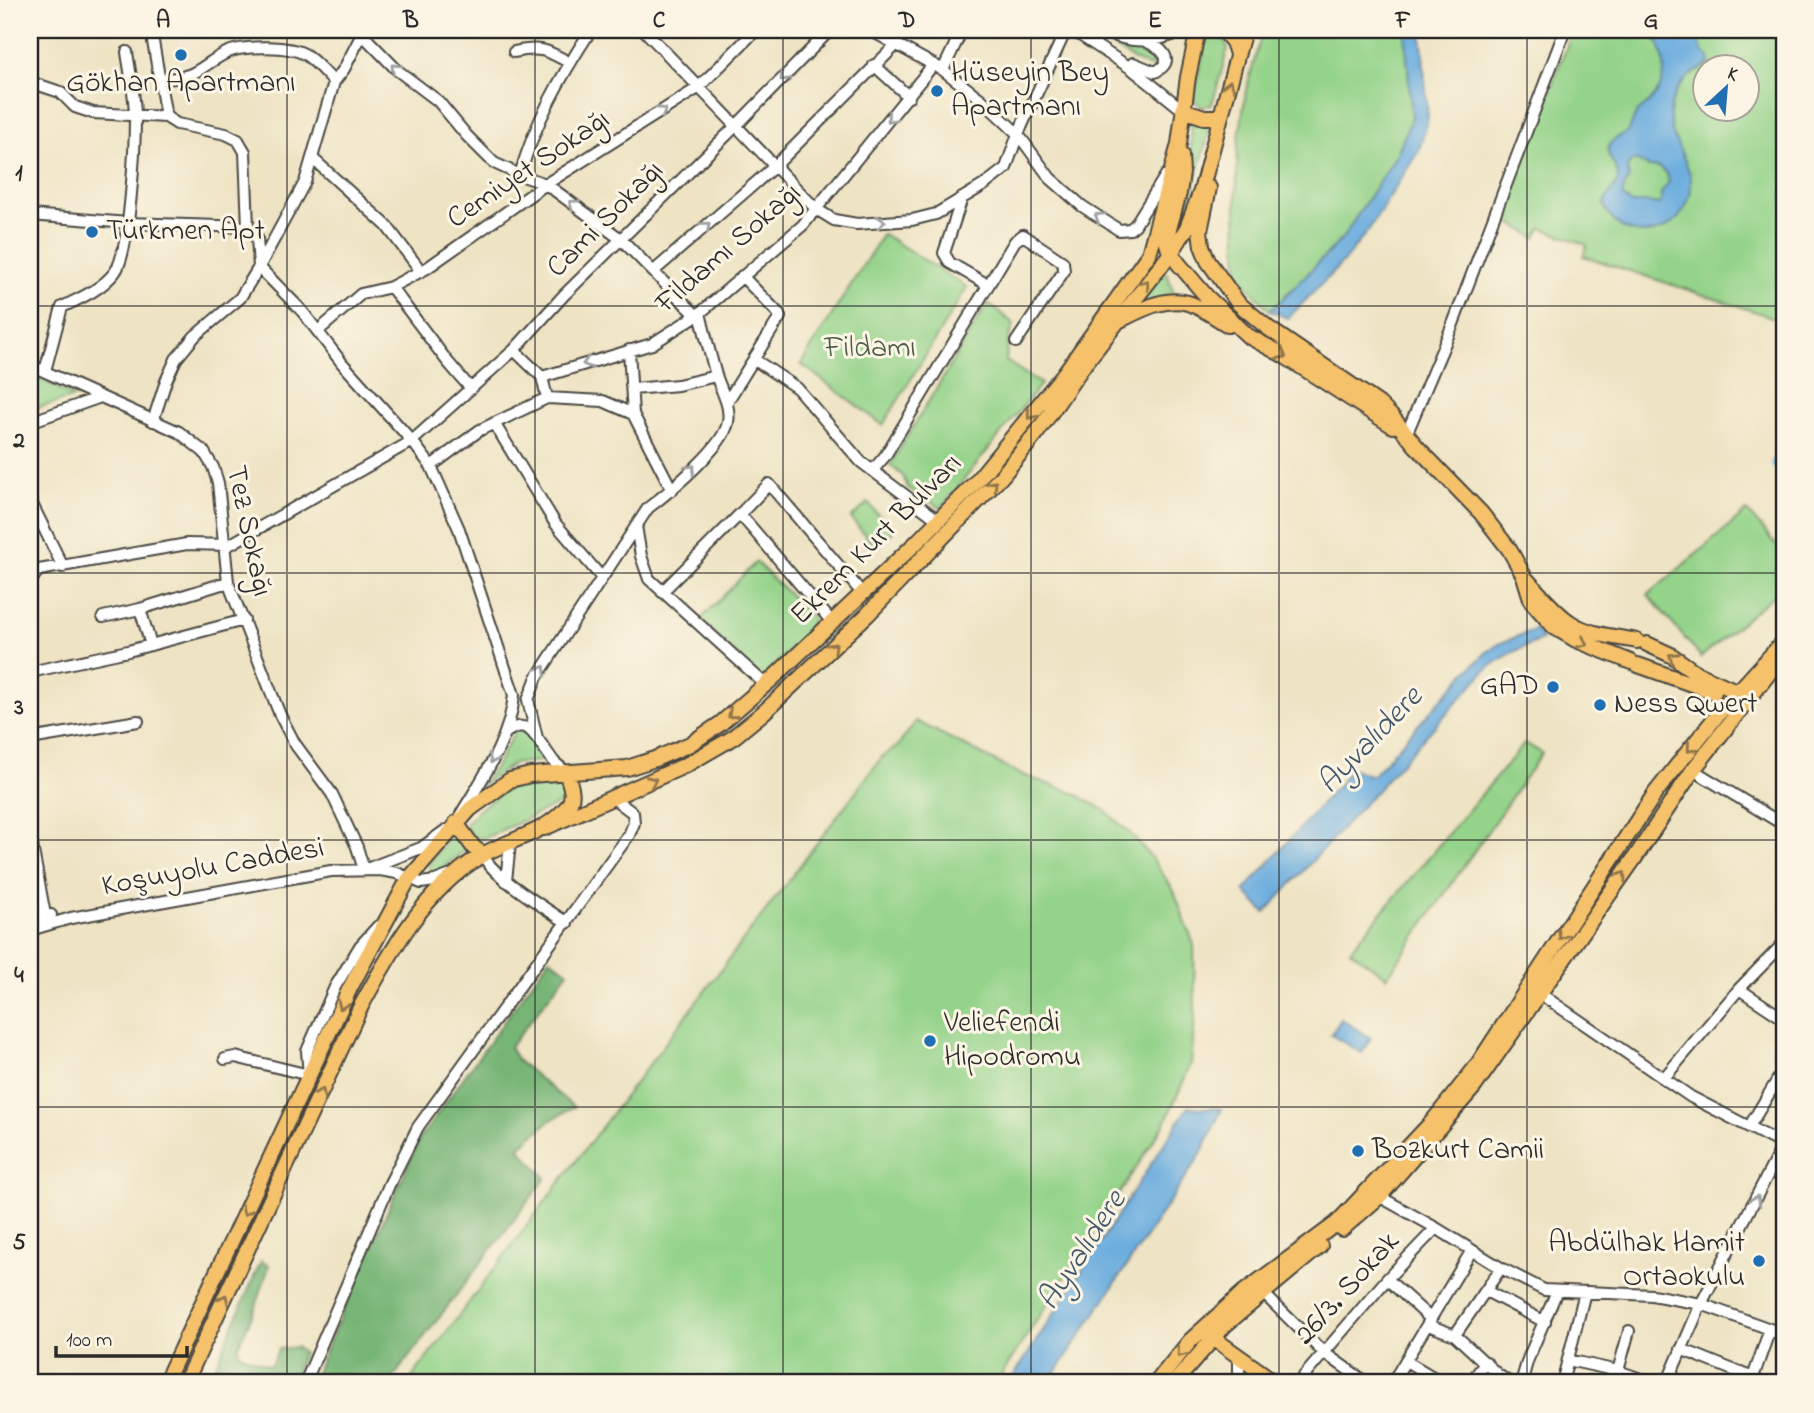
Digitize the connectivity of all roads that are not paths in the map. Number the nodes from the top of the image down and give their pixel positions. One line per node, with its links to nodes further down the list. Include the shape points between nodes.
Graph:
1 (151, 30): 26 (street)
2 (591, 30): 23 (street)
3 (644, 30): 29 (street)
4 (756, 30): 29 (street, Cemiyet Sokağı)
5 (830, 30): 35 (street, Cami Sokağı, one-way to 35)
6 (873, 30): 18 (street)
7 (962, 30): 25 (street, Fildamı Sokağı)
8 (1066, 30): 36 (street)
9 (1072, 30): 19 (street)
10 (1102, 30): 17 (street, via 1122,39)
11 (1185, 30): 17 (street)
12 (1198, 30): 31 (main road)
13 (1223, 30): 22 (main road)
14 (1244, 30): 22 (main road)
15 (1565, 30): 80 (street)
16 (363, 32): 28 (street); 42 (street, one-way to 16, via 494,163 438,101 397,70)
17 (1144, 41): 19 (street, via 1164,52 1164,66 1155,72)
18 (896, 45): 24 (street); 25 (street)
19 (1096, 45): 31 (street)
20 (127, 52): 32 (street)
21 (514, 52): 23 (street, via 544,49)
22 (1237, 54): 34 (main road, one-way to 22)
23 (569, 63): 42 (street, via 529,143)
24 (874, 65): 30 (street); 41 (street)
25 (938, 67): 30 (street, Fildamı Sokağı); 36 (street)
26 (161, 79): 28 (street, via 193,75 239,49 284,48 305,54); 33 (street)
27 (30, 82): 32 (street, via 60,92 75,107 93,113)
28 (334, 82): 39 (street)
29 (698, 88): 35 (street); 43 (street, Cemiyet Sokağı, one-way to 29)
30 (909, 97): 45 (street, Fildamı Sokağı, one-way to 45)
31 (1184, 110): 34 (main road); 38 (main road)
32 (135, 116): 33 (street); 47 (street)
33 (166, 117): 48 (street, via 238,140 244,152)
34 (1220, 117): 37 (main road)
35 (737, 125): 41 (street); 49 (street, Cami Sokağı)
36 (1018, 134): 40 (street, one-way to 36, via 1139,220 1130,229 1119,230 1050,178); 44 (street, via 1006,167)
37 (1214, 141): 50 (main road, Ekrem Kurt Bulvarı, via 1187,228); 55 (main road, via 1200,231 1204,254)
38 (1179, 144): 40 (main road, Ekrem Kurt Bulvarı); 50 (main road, via 1182,173 1167,236)
39 (312, 158): 51 (street, via 305,182); 52 (street, via 386,225)
40 (1175, 161): 87 (main road, Ekrem Kurt Bulvarı, one-way to 87, via 1146,259 1064,374 976,482)
41 (775, 166): 45 (street); 53 (street, one-way to 41)
42 (520, 175): 43 (street)
43 (546, 184): 49 (street, one-way to 43); 52 (street, Cemiyet Sokağı)
44 (962, 198): 45 (street, one-way to 44, via 834,220 857,224 912,220 936,214); 56 (street, via 944,253 950,263)
45 (816, 209): 54 (street, Fildamı Sokağı)
46 (30, 215): 47 (street)
47 (128, 223): 48 (street); 68 (street, via 117,270 104,284 62,307)
48 (248, 227): 51 (street, via 257,238)
49 (622, 240): 53 (street); 64 (street, Cami Sokağı)
50 (1171, 253): 58 (main road); 60 (main road, Ekrem Kurt Bulvarı, one-way to 50)
51 (259, 267): 61 (street); 77 (street, via 240,298 195,336 176,359)
52 (421, 271): 57 (street, Cemiyet Sokağı)
53 (654, 271): 59 (street)
54 (742, 275): 59 (street, Fildamı Sokağı); 66 (street, via 780,317)
55 (1223, 283): 58 (main road, via 1216,284); 80 (main road, via 1256,320 1379,404)
56 (988, 285): 63 (street, via 1015,240 1023,235 1063,262 1064,271); 83 (street)
57 (391, 287): 61 (street, Cemiyet Sokağı, via 361,294); 71 (street)
58 (1207, 297): 62 (main road)
59 (698, 314): 65 (street, Fildamı Sokağı, via 652,344); 69 (street)
60 (1117, 322): 62 (main road, via 1155,304 1189,303); 121 (main road, Ekrem Kurt Bulvarı, one-way to 60, via 731,739 811,668 1001,477)
61 (318, 331): 81 (street)
62 (1248, 336): 80 (main road, one-way to 80)
63 (1016, 342)
64 (514, 350): 70 (street); 71 (street, Cami Sokağı)
65 (629, 350): 70 (street, Fildamı Sokağı, one-way to 70); 72 (street)
66 (755, 360): 75 (street); 83 (street, via 797,388)
67 (30, 365): 68 (street, Tez Sokağı)
68 (45, 370): 73 (street, Tez Sokağı)
69 (716, 376): 72 (street); 75 (street)
70 (542, 377): 74 (street)
71 (471, 389): 81 (street, Cami Sokağı)
72 (633, 389): 76 (street)
73 (98, 398): 77 (street, Tez Sokağı); 78 (street)
74 (547, 398): 76 (street, via 603,401); 79 (street)
75 (727, 402): 84 (street, one-way to 75, via 722,438 728,421)
76 (634, 414): 84 (street)
77 (153, 421): 89 (street, Tez Sokağı, via 179,432 204,452 213,467)
78 (30, 422)
79 (494, 423): 82 (street); 92 (street, via 555,523)
80 (1406, 435): 91 (main road, via 1482,513)
81 (412, 441): 82 (street); 89 (street, Cami Sokağı)
82 (431, 466): 111 (street, via 459,528)
83 (873, 470): 87 (street)
84 (671, 490): 88 (street)
85 (30, 500): 90 (street)
86 (740, 514): 95 (street); 96 (street, via 769,484); 100 (street)
87 (938, 520): 96 (main road, Ekrem Kurt Bulvarı)
88 (636, 526): 92 (street); 95 (street, via 649,579)
89 (224, 545): 90 (street, via 187,544); 94 (street, Tez Sokağı)
90 (63, 567): 93 (street, via 38,570)
91 (1524, 576): 102 (main road, via 1572,624); 105 (main road, one-way to 105, via 1532,601 1554,626)
92 (602, 578): 113 (street, one-way to 92, via 537,677)
93 (30, 581)
94 (228, 582): 97 (street); 99 (street, Tez Sokağı)
95 (662, 592): 110 (street)
96 (862, 593): 100 (main road, Ekrem Kurt Bulvarı)
97 (140, 609): 98 (street); 103 (street)
98 (103, 617)
99 (244, 620): 103 (street); 128 (street, Tez Sokağı, via 280,715 332,794)
100 (832, 622): 110 (main road, Ekrem Kurt Bulvarı)
101 (1784, 641): 107 (main road)
102 (1642, 642): 105 (main road, via 1630,644 1626,652); 109 (main road, one-way to 102, via 1671,655)
103 (150, 645): 106 (street)
104 (1784, 654): 107 (main road)
105 (1635, 664): 109 (main road)
106 (30, 672)
107 (1764, 672): 108 (main road); 109 (main road); 112 (main road)
108 (1784, 678)
109 (1698, 680): 112 (main road); 114 (main road)
110 (766, 685): 120 (main road, Ekrem Kurt Bulvarı, one-way to 120, via 690,744 627,768)
111 (514, 695): 113 (street); 116 (street)
112 (1739, 697): 114 (main road); 119 (main road)
113 (528, 700): 117 (street)
114 (1719, 713): 147 (main road, one-way to 147, via 1656,792 1476,1067)
115 (138, 721): 118 (street)
116 (505, 733): 117 (street, via 522,726); 122 (street, one-way to 122)
117 (537, 738): 120 (street)
118 (30, 739)
119 (1693, 770): 123 (street); 139 (main road, one-way to 119)
120 (566, 772): 122 (main road, Ekrem Kurt Bulvarı, via 510,780); 124 (main road, via 571,802)
121 (613, 798): 124 (main road, Ekrem Kurt Bulvarı); 135 (street, via 633,813 635,823)
122 (456, 823): 127 (main road); 128 (street, via 421,848); 130 (main road, Ekrem Kurt Bulvarı)
123 (1784, 825)
124 (544, 828): 126 (main road, Ekrem Kurt Bulvarı)
125 (30, 835): 132 (street)
126 (510, 843): 127 (main road, Ekrem Kurt Bulvarı); 131 (street)
127 (483, 855): 129 (main road, Ekrem Kurt Bulvarı); 131 (street)
128 (364, 870): 130 (street, via 397,873); 134 (street, Koşuyolu Caddesi, via 331,871)
129 (459, 871): 130 (street, via 428,882); 175 (main road, Ekrem Kurt Bulvarı, one-way to 129, via 360,1008 419,912)
130 (408, 880): 143 (main road, Ekrem Kurt Bulvarı, one-way to 143)
131 (506, 881): 135 (street)
132 (45, 915): 133 (street, Koşuyolu Caddesi); 134 (street, Koşuyolu Caddesi)
133 (30, 918)
134 (71, 918): 136 (street, Koşuyolu Caddesi)
135 (567, 923): 176 (street, via 418,1127)
136 (30, 930)
137 (1784, 943): 138 (street)
138 (1739, 989): 140 (street); 144 (street)
139 (1539, 993): 144 (street); 147 (main road, via 1474,1087)
140 (1784, 1019)
141 (225, 1059): 143 (street, via 234,1057)
142 (1784, 1069): 145 (street)
143 (309, 1075): 174 (main road, Ekrem Kurt Bulvarı, one-way to 174)
144 (1664, 1078): 145 (street)
145 (1749, 1127): 146 (street)
146 (1784, 1144): 156 (street, one-way to 146)
147 (1373, 1193): 148 (street); 155 (main road); 161 (main road, via 1244,1292)
148 (1436, 1227): 149 (street); 151 (street, 26/3. Sokak)
149 (1472, 1250): 150 (street); 158 (street)
150 (1501, 1268): 152 (street); 153 (street, via 1544,1290)
151 (1387, 1279): 158 (street); 165 (street, 26/3. Sokak)
152 (1486, 1291): 157 (street); 162 (street)
153 (1557, 1291): 154 (street); 157 (street)
154 (1586, 1292): 156 (street, via 1652,1295); 167 (street)
155 (1263, 1293): 161 (main road); 165 (street)
156 (1702, 1304): 159 (street); 164 (street)
157 (1545, 1321): 186 (street)
158 (1429, 1322): 162 (street); 168 (street)
159 (1770, 1329): 163 (street); 172 (street)
160 (1629, 1331): 170 (street)
161 (1208, 1334): 166 (main road); 173 (main road); 177 (main road, one-way to 177)
162 (1455, 1335): 169 (street)
163 (1784, 1337)
164 (1681, 1349): 172 (street); 189 (street)
165 (1323, 1352): 180 (street, 26/3. Sokak); 181 (street)
166 (1238, 1356): 178 (street); 179 (main road)
167 (1569, 1360): 170 (street); 187 (street)
168 (1406, 1361): 182 (street); 183 (street)
169 (1486, 1362): 184 (street); 185 (street)
170 (1618, 1371): 171 (street)
171 (1633, 1380): 188 (street)
172 (1755, 1381)
173 (1177, 1382)
174 (165, 1383)
175 (185, 1383)
176 (305, 1383)
177 (1156, 1383)
178 (1239, 1383)
179 (1276, 1383)
180 (1298, 1383)
181 (1365, 1383)
182 (1392, 1383)
183 (1443, 1383)
184 (1470, 1383)
185 (1510, 1383)
186 (1521, 1383)
187 (1562, 1383)
188 (1653, 1383)
189 (1667, 1383)

